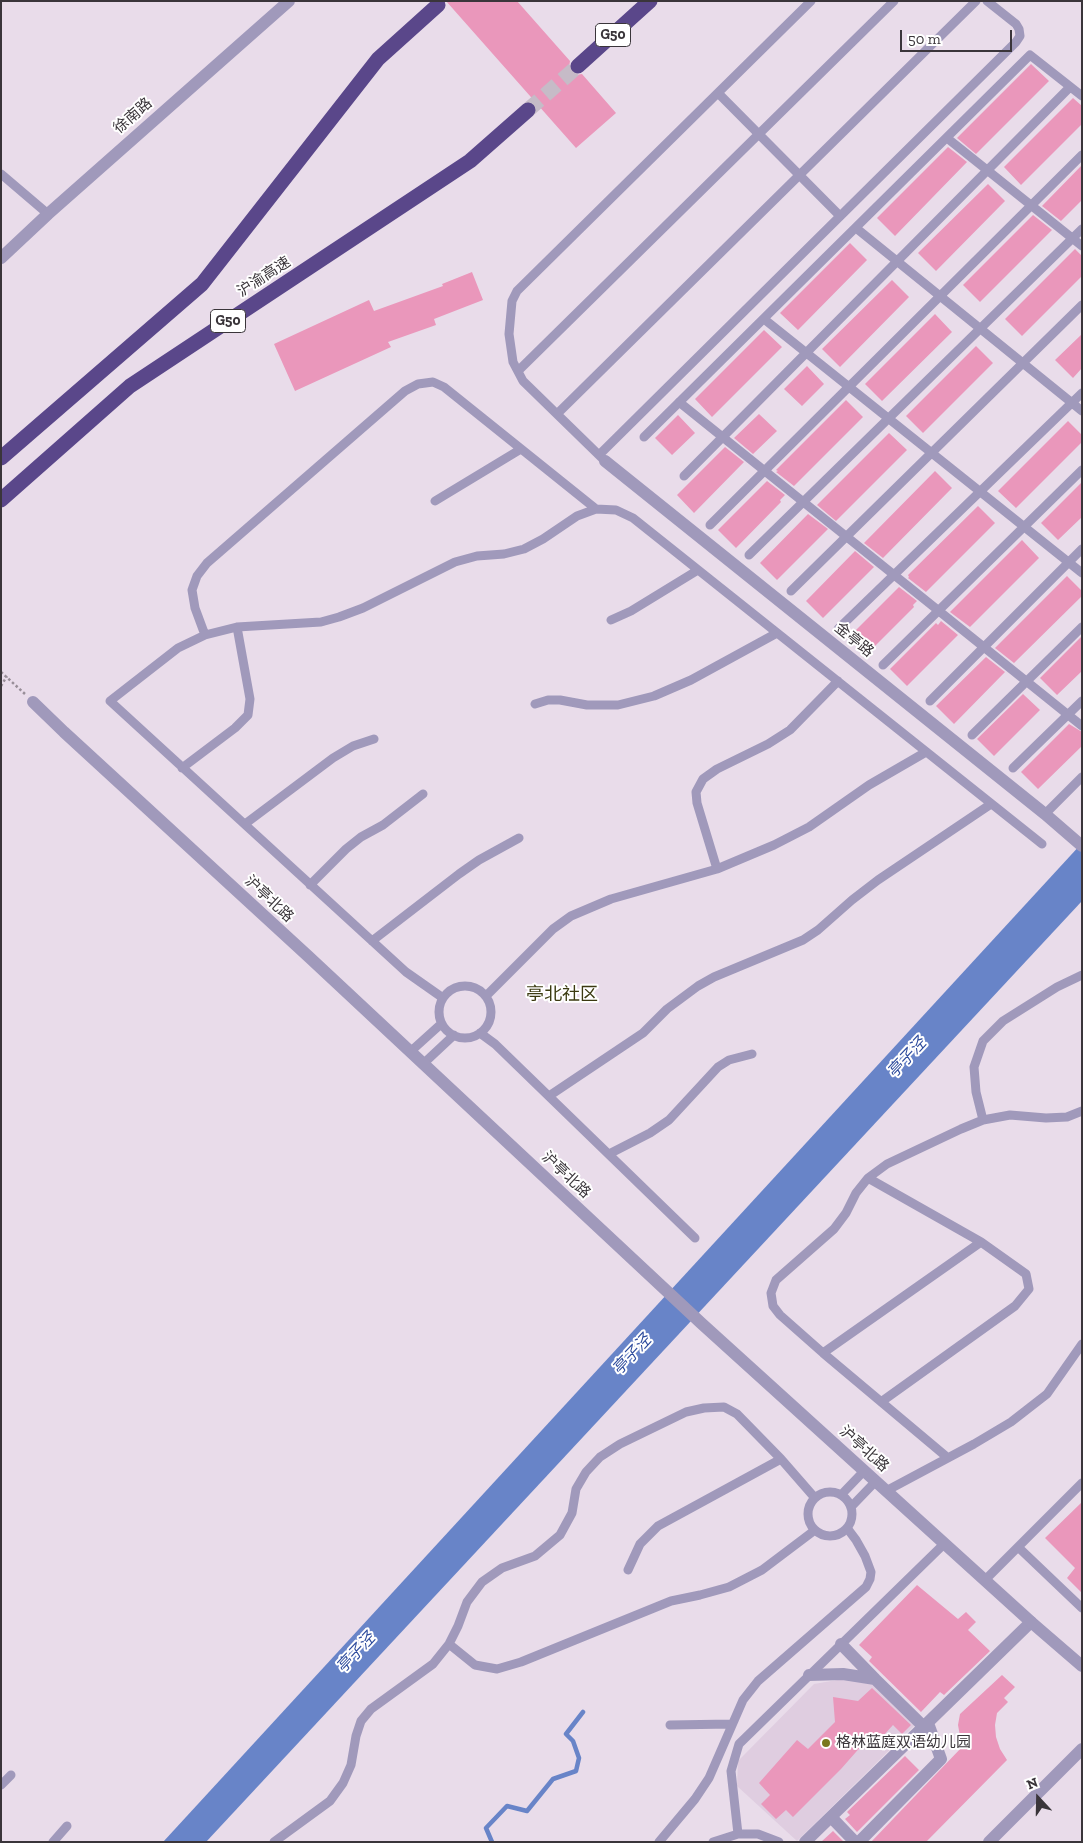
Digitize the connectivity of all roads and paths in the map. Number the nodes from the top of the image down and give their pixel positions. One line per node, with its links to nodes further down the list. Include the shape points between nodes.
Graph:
1 (288, 1): 20 (street, 徐南路)
2 (650, 1): 8 (highway, G50)
3 (811, 1): 10 (lane)
4 (894, 1): 13 (lane)
5 (976, 1): 18 (lane)
6 (986, 1): 21 (lane, via 1016,24 1020,36 1016,42)
7 (438, 4): 46 (highway, via 378,59 202,284)
8 (578, 66)
9 (1070, 87): 11 (lane); 14 (lane, via 1030,55); 16 (lane)
10 (718, 93): 13 (lane); 34 (lane, via 517,291 512,301 509,334 513,362)
11 (1082, 96)
12 (528, 110): 52 (highway, 沪渝高速 / G50, via 470,161 130,386)
13 (759, 135): 18 (lane); 34 (lane)
14 (946, 138): 16 (lane); 22 (lane)
15 (1082, 155): 19 (lane)
16 (987, 170): 19 (lane); 27 (lane)
17 (1, 174): 20 (lane)
18 (799, 175): 21 (lane); 40 (lane)
19 (1031, 205): 24 (lane); 28 (lane)
20 (48, 214): 26 (street, 徐南路)
21 (840, 216): 47 (lane)
22 (856, 228): 27 (lane); 30 (lane)
23 (1082, 230): 24 (lane)
24 (1073, 238): 25 (lane); 31 (lane)
25 (1082, 246)
26 (1, 258)
27 (897, 261): 28 (lane); 32 (lane)
28 (940, 296): 31 (lane); 35 (lane)
29 (1082, 305): 33 (lane)
30 (764, 319): 32 (lane); 37 (lane)
31 (980, 328): 33 (lane); 41 (lane)
32 (806, 353): 35 (lane); 43 (lane)
33 (1023, 363): 38 (lane); 45 (lane)
34 (518, 371): 40 (lane, via 523,381)
35 (849, 387): 41 (lane); 48 (lane)
36 (1082, 393): 38 (lane)
37 (679, 402): 42 (lane); 43 (lane)
38 (1072, 403): 39 (lane); 51 (lane)
39 (1082, 411)
40 (557, 414): 47 (lane)
41 (889, 418): 45 (lane); 54 (lane)
42 (644, 437)
43 (723, 437): 48 (lane); 50 (lane)
44 (522, 449): 53 (lane); 55 (lane); 72 (lane, via 444,387 433,382 418,384 405,391 207,563 192,590)
45 (932, 453): 51 (lane); 58 (lane)
46 (1, 458)
47 (602, 458): 94 (street, 金亭路)
48 (765, 470): 54 (lane); 56 (lane)
49 (1082, 470): 57 (lane)
50 (684, 476)
51 (980, 492): 57 (lane); 64 (lane)
52 (1, 500)
53 (436, 501)
54 (804, 502): 58 (lane); 60 (lane)
55 (596, 509): 62 (lane, via 616,510 633,518); 68 (lane, via 577,516 524,549 454,562 339,617 321,622)
56 (710, 525)
57 (1024, 526): 61 (lane); 66 (lane)
58 (846, 536): 64 (lane); 65 (lane)
59 (1082, 549): 61 (lane)
60 (749, 555)
61 (1069, 562): 63 (lane); 73 (lane)
62 (698, 570): 67 (lane, via 631,611); 71 (lane)
63 (1082, 573)
64 (894, 575): 66 (lane); 70 (lane)
65 (791, 591)
66 (938, 611): 73 (lane); 74 (lane)
67 (610, 620)
68 (237, 627): 72 (lane); 89 (lane, via 250,699 248,715)
69 (1082, 627): 77 (lane)
70 (838, 629)
71 (777, 633): 78 (lane); 83 (lane, via 691,680 654,696 618,705 587,705 560,700)
72 (205, 635): 89 (lane, via 178,648 110,701)
73 (984, 647): 77 (lane); 80 (lane)
74 (883, 665)
75 (1, 672): 76 (path)
76 (7, 676): 79 (path); 82 (path)
77 (1026, 681): 84 (lane); 86 (lane)
78 (838, 682): 88 (lane); 99 (lane, via 790,730 703,779 696,792 697,803)
79 (1, 686)
80 (930, 701)
81 (1082, 701): 84 (lane)
82 (33, 702): 108 (street, 沪亭北路)
83 (535, 704)
84 (1068, 715): 85 (lane); 90 (lane)
85 (1082, 726)
86 (972, 735)
87 (374, 739): 95 (lane, via 333,758)
88 (926, 752): 93 (lane); 99 (lane, via 869,785 809,827)
89 (182, 768): 95 (lane)
90 (1013, 768)
91 (1082, 777): 94 (lane)
92 (423, 794): 100 (lane, via 383,825 361,837)
93 (992, 804): 98 (lane); 111 (lane, via 878,880 803,940 698,986 667,1009 643,1033)
94 (1044, 814): 97 (street, 金亭路)
95 (245, 824): 100 (lane)
96 (519, 838): 101 (lane, via 459,874)
97 (1079, 843)
98 (1042, 844)
99 (717, 869): 103 (lane, via 611,899 571,916 553,929)
100 (310, 884): 101 (lane)
101 (372, 941): 104 (lane, via 406,972)
102 (1082, 975): 113 (lane, via 1003,1021 984,1041 974,1067)
103 (486, 996): 104 (lane, via 472,986 464,985 448,991); 106 (lane, via 490,1003 490,1020)
104 (443, 998): 105 (lane, via 439,1006)
105 (441, 1024): 107 (lane); 108 (lane)
106 (480, 1033): 107 (lane, via 463,1038); 111 (lane)
107 (454, 1035): 110 (lane)
108 (410, 1052): 110 (street, 沪亭北路)
109 (752, 1054): 114 (lane, via 729,1060 718,1067 669,1120)
110 (423, 1064): 123 (street, 沪亭北路)
111 (549, 1096): 114 (lane)
112 (1082, 1111): 113 (lane, via 1066,1117 1010,1115)
113 (983, 1120): 115 (lane, via 886,1164)
114 (609, 1154): 116 (lane)
115 (868, 1178): 117 (lane); 119 (lane, via 834,1229 776,1280 771,1293 773,1306 780,1315)
116 (696, 1238)
117 (981, 1242): 119 (lane); 120 (lane, via 1026,1274 1029,1289 1015,1306)
118 (1082, 1344): 121 (lane, via 1047,1394 1011,1422)
119 (823, 1353): 120 (lane)
120 (881, 1402): 121 (lane)
121 (948, 1458): 126 (lane)
122 (781, 1459): 128 (lane); 134 (lane, via 658,1526 640,1544); 138 (lane, via 737,1414 724,1407 686,1412 620,1444 600,1457 586,1472 576,1489 572,1513 560,1535 535,1556 502,1568 482,1582 467,1602)
123 (864, 1471): 124 (street, 沪亭北路); 127 (lane)
124 (876, 1482): 126 (street, 沪亭北路); 129 (lane)
125 (1082, 1483): 133 (lane)
126 (886, 1491): 132 (street, 沪亭北路)
127 (841, 1495): 128 (lane, via 827,1492); 129 (lane)
128 (815, 1498): 131 (lane, via 810,1504 808,1518)
129 (851, 1507): 130 (lane, via 852,1517)
130 (847, 1528): 131 (lane, via 827,1536); 143 (lane, via 871,1572 866,1587 758,1681 743,1700)
131 (815, 1530): 138 (lane, via 762,1570 729,1587 671,1601 521,1662 497,1669 475,1665)
132 (944, 1544): 135 (street, 沪亭北路); 139 (lane)
133 (1018, 1547): 135 (lane); 136 (lane)
134 (628, 1570)
135 (984, 1580): 137 (street, 沪亭北路)
136 (1082, 1608)
137 (1031, 1622): 140 (street, 沪亭北路); 145 (street)
138 (448, 1644): 153 (lane, via 433,1664 383,1698 361,1721 351,1765 330,1801)
139 (841, 1644): 141 (lane); 142 (street)
140 (1082, 1666)
141 (809, 1676): 142 (street, via 843,1674); 151 (lane, via 739,1744 731,1771)
142 (875, 1679): 145 (street)
143 (731, 1724): 144 (lane); 154 (lane, via 709,1778)
144 (670, 1725)
145 (926, 1725): 149 (street); 158 (street, via 940,1759)
146 (1082, 1749): 159 (street)
147 (11, 1775): 148 (lane)
148 (1, 1785)
149 (831, 1817): 157 (street); 158 (street)
150 (67, 1826): 152 (lane)
151 (738, 1834): 155 (lane); 156 (lane, via 758,1834)
152 (53, 1842)
153 (274, 1842)
154 (659, 1842)
155 (712, 1842)
156 (780, 1842)
157 (805, 1842)
158 (857, 1842)
159 (989, 1842)

